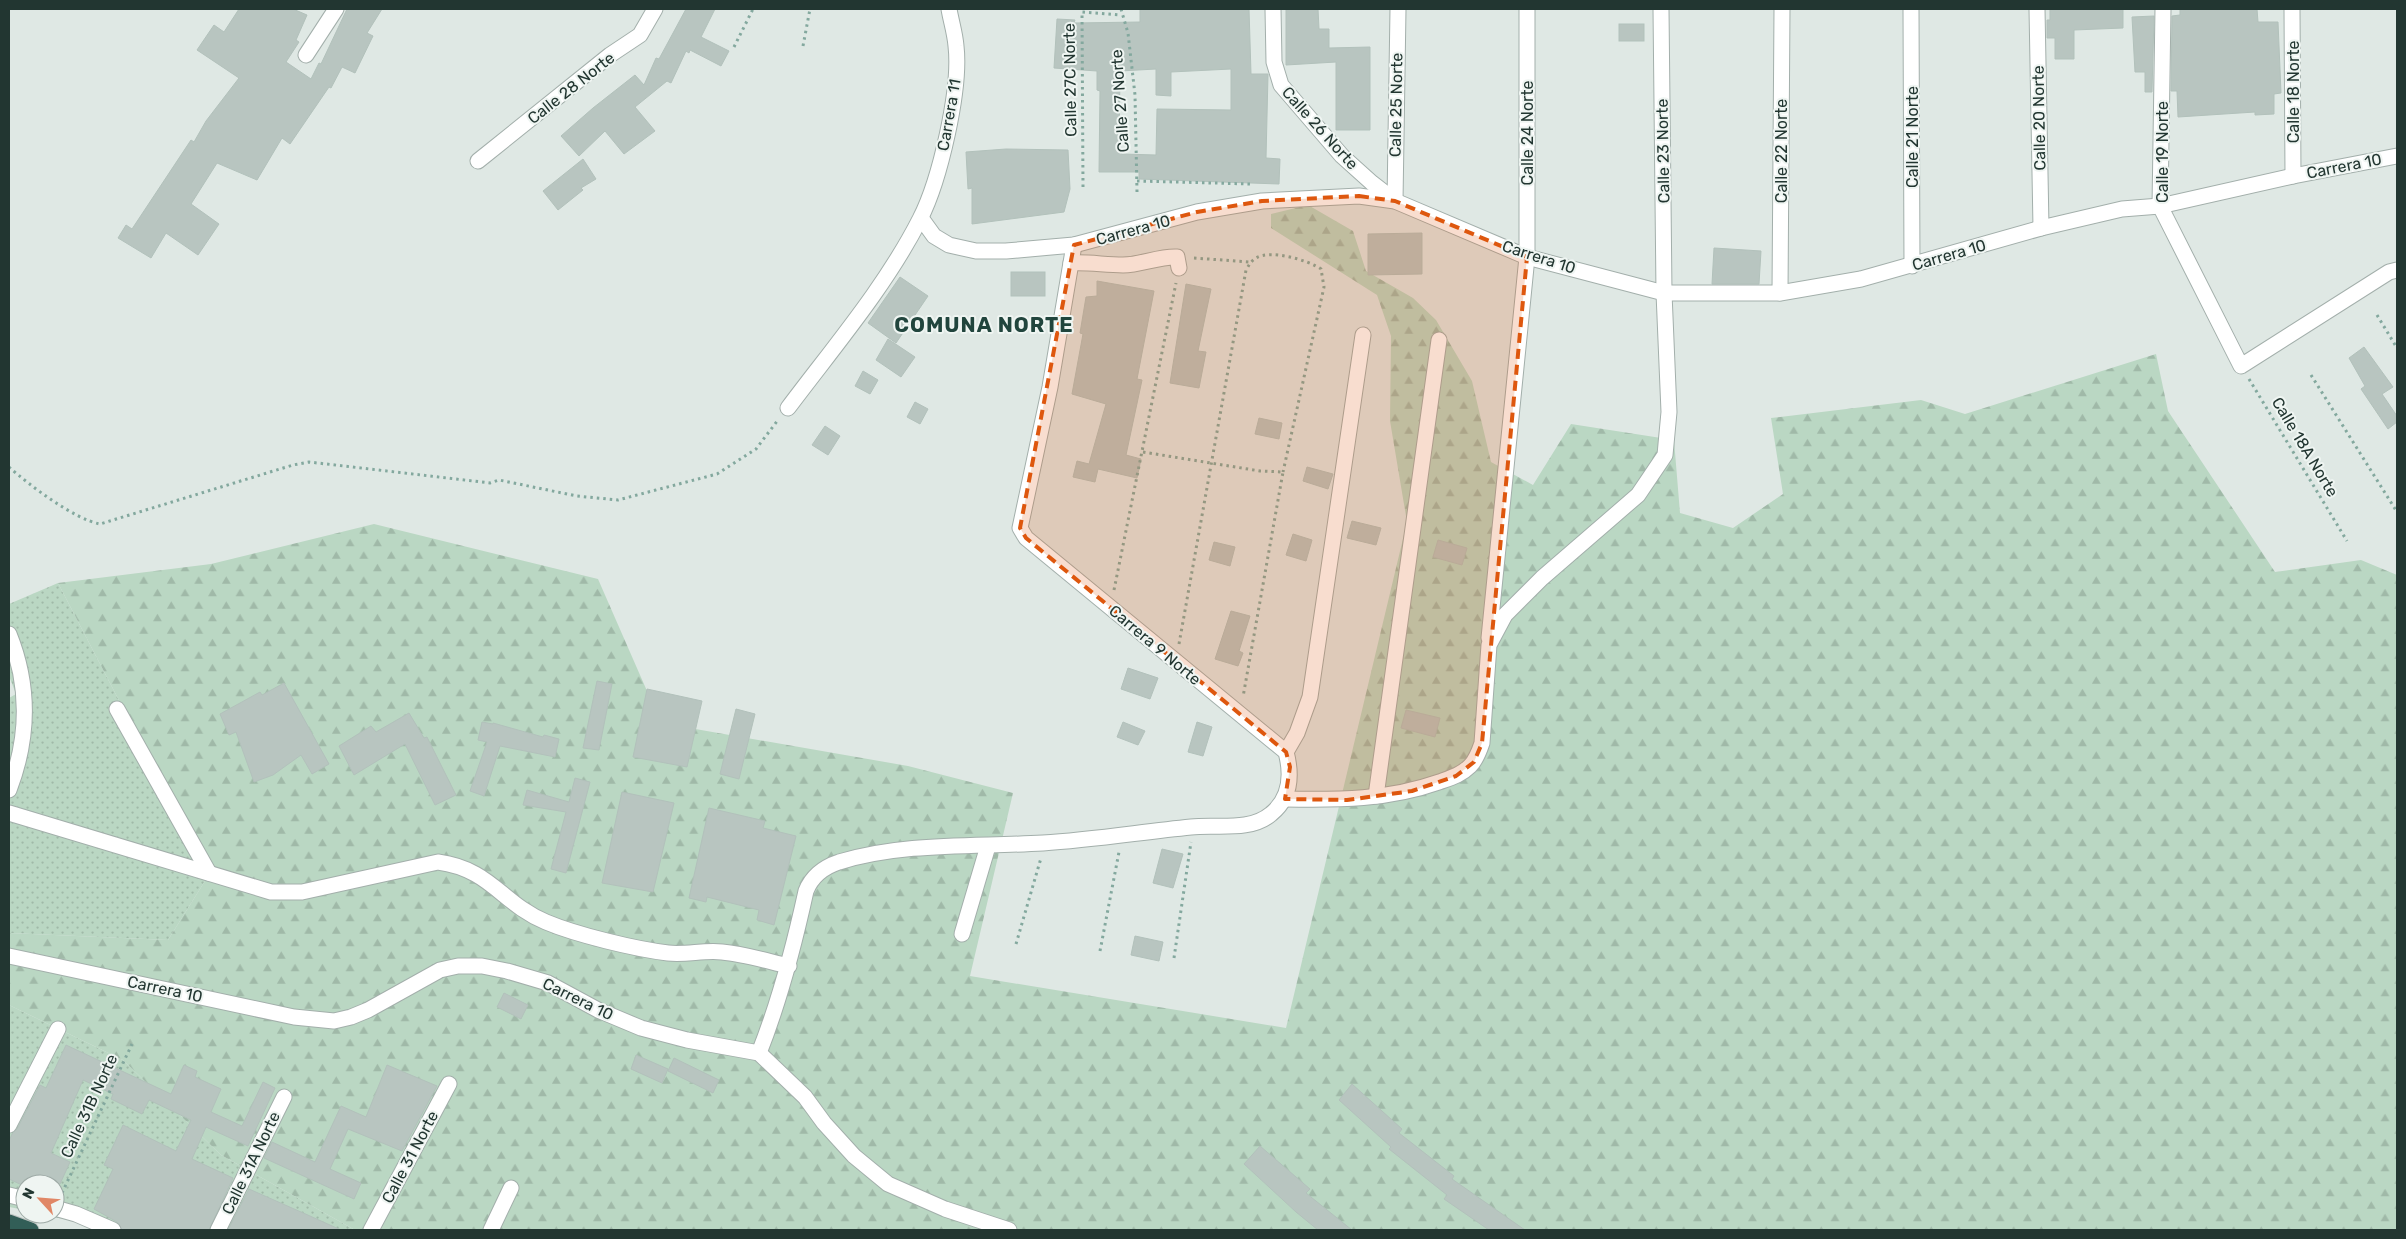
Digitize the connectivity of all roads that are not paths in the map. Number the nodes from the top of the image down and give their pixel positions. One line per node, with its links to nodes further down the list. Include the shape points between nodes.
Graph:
1 (336, 9): 13 (street)
2 (655, 9): 15 (street, Calle 28 Norte, via 640,35)
3 (949, 9): 19 (street, Carrera 11, via 956,47 956,90 939,166)
4 (1274, 9): 17 (street, Calle 26 Norte, via 1274,62 1281,85 1342,156)
5 (1398, 9): 17 (street, Calle 25 Norte)
6 (1527, 9): 22 (street, Calle 24 Norte)
7 (1661, 9): 27 (street, Calle 23 Norte)
8 (1782, 9): 28 (street, Calle 22 Norte)
9 (1911, 9): 25 (street, Calle 21 Norte)
10 (2037, 9): 20 (street, Calle 20 Norte)
11 (2163, 9): 18 (street, Calle 19 Norte)
12 (2292, 9): 16 (street, Calle 18 Norte)
13 (306, 55)
14 (2397, 156): 16 (street, Carrera 10)
15 (478, 160)
16 (2293, 176): 18 (street, Carrera 10)
17 (1395, 201): 21 (street, Carrera 10, via 1359,196 1262,201 1197,212); 22 (street, Carrera 10)
18 (2160, 206): 20 (street, Carrera 10, via 2122,209); 26 (street, Calle 19 Norte, via 2241,366 2388,272)
19 (921, 218): 21 (street, Carrera 10, via 934,236 949,245 976,250); 31 (street, via 883,279)
20 (2041, 228): 25 (street, Carrera 10)
21 (1074, 246): 23 (street, Carrera 9 Norte)
22 (1527, 256): 27 (street, Carrera 10); 33 (street, Calle 24 Norte)
23 (1071, 263): 24 (street, via 1122,265 1148,263 1168,256); 35 (street, Carrera 9 Norte, via 1050,387 1020,528 1026,538)
24 (1178, 263)
25 (1912, 266): 28 (street, Carrera 10, via 1861,279)
26 (2397, 270)
27 (1664, 293): 28 (street, Carrera 10); 33 (street, Calle 23 Norte, via 1669,412 1666,455 1638,494 1505,615)
28 (1780, 293)
29 (1363, 335): 35 (street, via 1310,696 1297,733)
30 (1439, 340): 37 (street)
31 (788, 408)
32 (9, 634): 36 (street, via 22,674 25,720 19,764)
33 (1489, 645): 37 (street, Calle 24 Norte, via 1482,743 1474,762 1456,776 1412,791)
34 (117, 709): 41 (street)
35 (1286, 752): 38 (street, via 1290,784)
36 (9, 790)
37 (1376, 796): 38 (street, Calle 24 Norte, via 1347,800)
38 (1285, 799): 40 (street, via 1271,815 1253,824 1193,826 1046,843)
39 (9, 812): 41 (street)
40 (988, 846): 42 (street); 44 (street, via 896,851 827,867 817,874 806,891)
41 (209, 873): 44 (street, via 271,892 302,892 438,862 450,863 475,872 516,905 546,922 609,941 669,953 722,952)
42 (962, 934)
43 (9, 956): 46 (street, Carrera 10, via 294,1018 334,1021 368,1010 440,970 482,966 548,982 598,1010 641,1028)
44 (789, 966): 46 (street)
45 (58, 1029): 49 (street)
46 (759, 1053): 58 (street, via 805,1097 854,1156 888,1184 945,1209)
47 (449, 1084): 56 (street, Calle 31 Norte)
48 (284, 1097): 55 (street, Calle 31A Norte)
49 (9, 1125)
50 (511, 1188): 57 (street)
51 (65, 1208): 54 (street)
52 (9, 1222): 53 (highway)
53 (31, 1230)
54 (113, 1230)
55 (218, 1230)
56 (371, 1230)
57 (491, 1230)
58 (1008, 1230)

